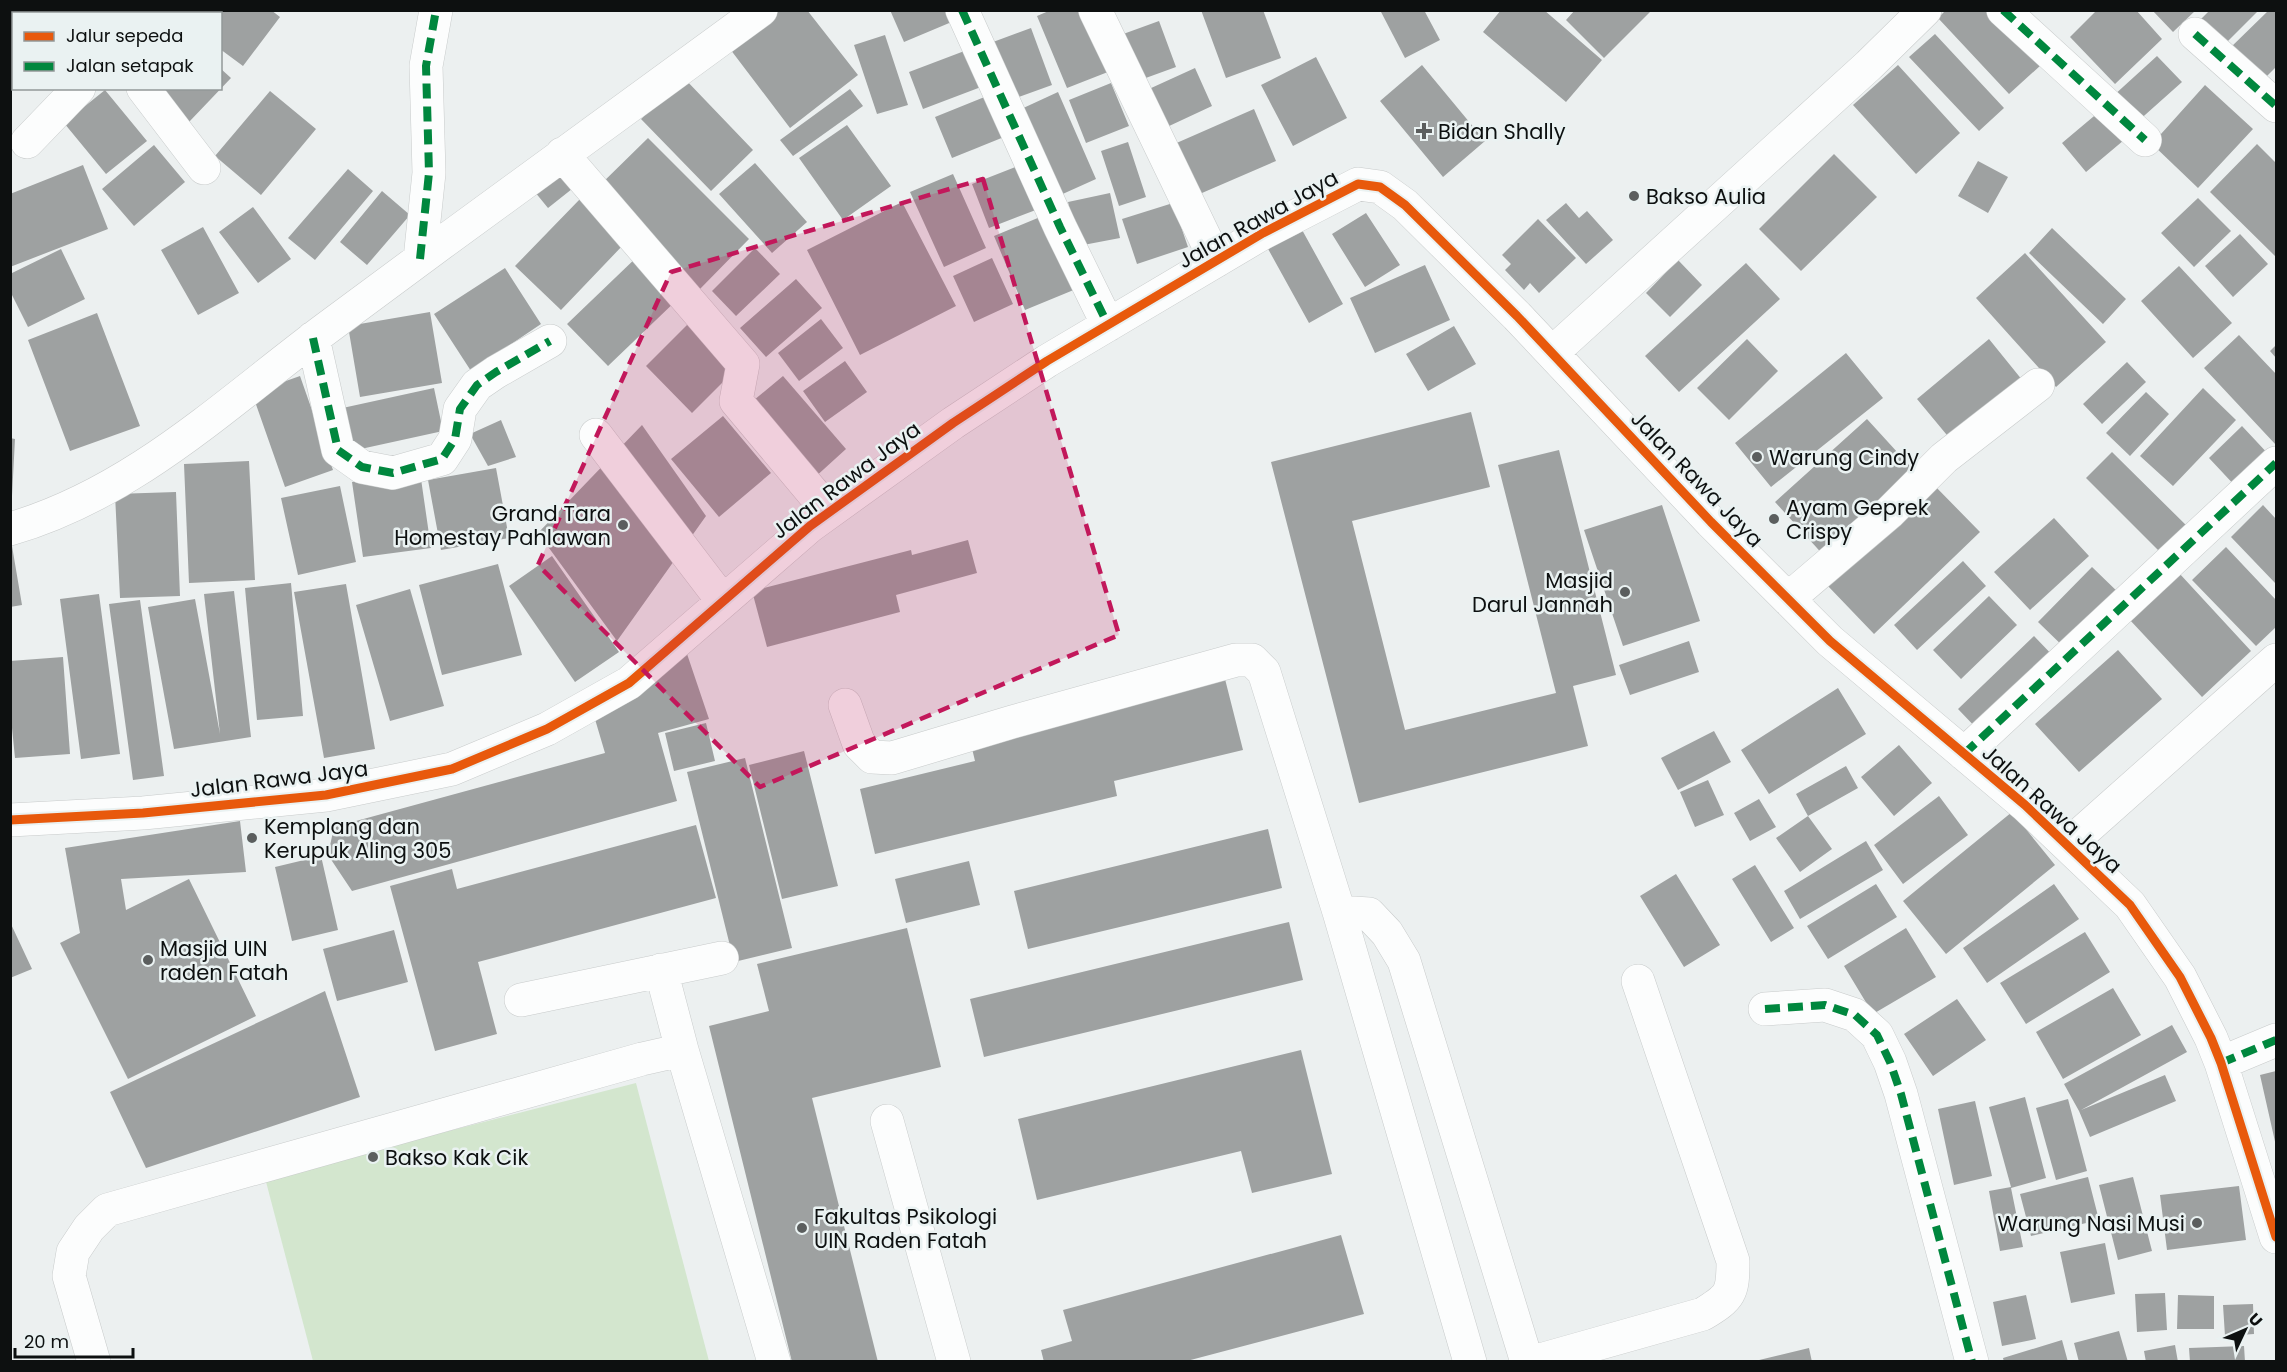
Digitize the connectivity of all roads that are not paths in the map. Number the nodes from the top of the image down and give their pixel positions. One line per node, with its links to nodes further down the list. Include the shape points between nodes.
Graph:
1 (436, 10): 15 (street, via 426,66 429,173)
2 (762, 10): 13 (street)
3 (962, 10): 17 (street)
4 (1095, 10): 16 (street)
5 (1925, 10): 20 (street)
6 (2003, 10): 11 (street)
7 (2196, 34): 10 (street)
8 (77, 90): 12 (street)
9 (145, 90): 14 (street)
10 (2277, 106)
11 (2145, 140)
12 (27, 142)
13 (562, 154): 15 (street); 24 (street, via 744,364 735,400)
14 (204, 168)
15 (420, 259): 18 (street)
16 (1216, 261): 17 (street, Jalan Rawa Jaya); 20 (street, Jalan Rawa Jaya, via 1358,184 1380,187 1405,205)
17 (1108, 325): 24 (street, Jalan Rawa Jaya, via 953,423)
18 (313, 338): 19 (street, via 338,450 362,466 393,473 442,459 455,439 460,408 477,385); 25 (street, via 173,447 100,493)
19 (550, 340)
20 (1552, 353): 26 (street, Jalan Rawa Jaya)
21 (2038, 385): 26 (street, via 1944,458 1889,513)
22 (596, 435): 27 (street)
23 (2277, 463): 30 (street)
24 (829, 512): 27 (street, Jalan Rawa Jaya)
25 (10, 529)
26 (1788, 599): 30 (street, Jalan Rawa Jaya, via 1830,641)
27 (722, 600): 31 (street, Jalan Rawa Jaya, via 628,683 547,729 452,769 326,795 143,813)
28 (2277, 660): 32 (street)
29 (845, 705): 33 (street, via 859,744 872,757 892,758 1236,660 1252,660 1264,672)
30 (1964, 754): 32 (street, Jalan Rawa Jaya)
31 (10, 820)
32 (2068, 845): 41 (street, Jalan Rawa Jaya, via 2130,905 2180,977)
33 (1339, 912): 47 (street); 48 (street, via 1369,914 1388,933 1404,961)
34 (722, 958): 35 (street)
35 (661, 970): 37 (street); 40 (street)
36 (1638, 981): 49 (street, via 1733,1261 1733,1286 1724,1302 1703,1314)
37 (520, 1000)
38 (1765, 1009): 50 (street, via 1825,1005 1855,1015 1877,1035 1901,1094)
39 (2277, 1040): 41 (street)
40 (682, 1050): 44 (street, via 108,1210 89,1228 73,1252 69,1276); 45 (street)
41 (2221, 1063): 43 (street, Jalan Rawa Jaya)
42 (887, 1121): 46 (street)
43 (2277, 1237)
44 (94, 1362)
45 (774, 1362)
46 (954, 1362)
47 (1470, 1362)
48 (1527, 1362)
49 (1533, 1362)
50 (1972, 1362)

